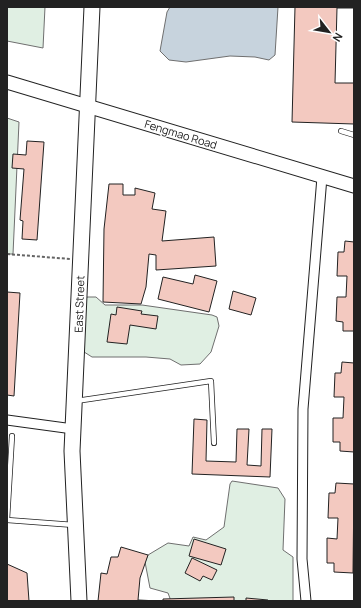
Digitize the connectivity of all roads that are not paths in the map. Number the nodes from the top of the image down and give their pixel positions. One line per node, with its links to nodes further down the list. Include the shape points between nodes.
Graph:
1 (92, 7): 3 (main road, East Street)
2 (7, 82): 3 (street, Fengmao Road)
3 (87, 105): 6 (street, Fengmao Road); 8 (main road, East Street)
4 (341, 131): 5 (lane)
5 (354, 135)
6 (322, 177): 7 (street, Fengmao Road); 16 (street, via 303,409 302,559)
7 (354, 186)
8 (74, 401): 10 (main road, East Street); 12 (lane, via 211,381)
9 (7, 420): 10 (street)
10 (73, 429): 14 (main road, East Street)
11 (12, 436): 13 (lane)
12 (214, 443)
13 (7, 520): 14 (lane)
14 (76, 525): 15 (main road, East Street)
15 (79, 601)
16 (306, 601)

